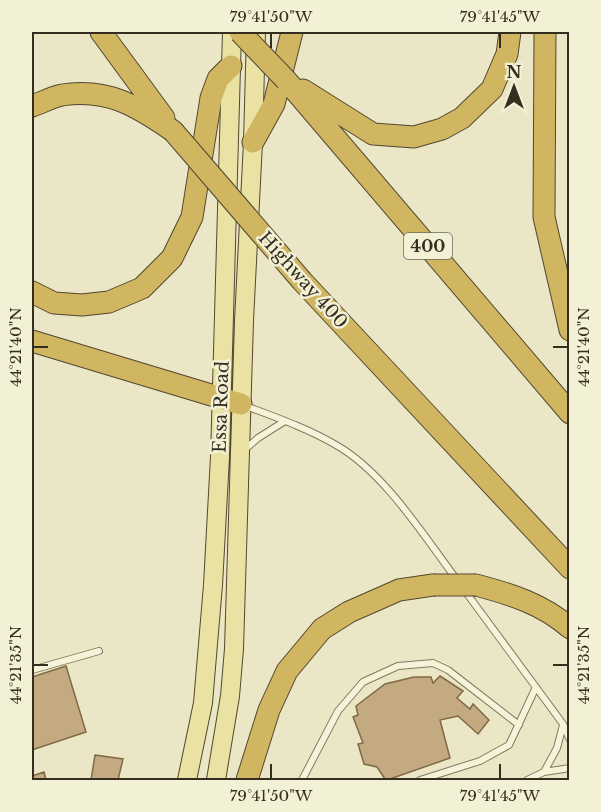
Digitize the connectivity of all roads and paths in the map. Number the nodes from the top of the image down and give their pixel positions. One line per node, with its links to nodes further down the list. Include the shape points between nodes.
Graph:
1 (101, 32): 11 (highway, Highway 400)
2 (232, 32): 8 (main road, Essa Road)
3 (240, 32): 9 (highway, 400, bridge)
4 (256, 32): 12 (main road, Essa Road)
5 (292, 32): 12 (highway, via 274,104)
6 (510, 32): 9 (highway, via 507,54 492,89 462,118 414,137 373,134)
7 (545, 32): 14 (highway, via 544,217)
8 (231, 66): 13 (highway, via 218,79 211,98 192,217 172,258 142,288 109,302 54,303); 16 (main road, Essa Road)
9 (286, 80): 17 (highway, 400)
10 (32, 106): 11 (highway, via 60,95 89,93 114,97)
11 (173, 131): 20 (highway, Highway 400, bridge, via 302,281)
12 (253, 142): 16 (main road, Essa Road)
13 (32, 292)
14 (570, 330)
15 (32, 341): 16 (highway)
16 (231, 401): 18 (lane); 19 (main road, Essa Road); 30 (main road, Essa Road, via 203,704)
17 (570, 413)
18 (285, 421): 19 (lane); 24 (lane, via 338,445 376,475)
19 (240, 453): 31 (main road, Essa Road, via 234,649)
20 (570, 568)
21 (570, 628): 32 (highway, bridge, via 516,595 476,585 399,590 349,612 322,629 287,671 268,710)
22 (99, 651): 23 (lane)
23 (32, 670)
24 (536, 687): 25 (lane); 26 (lane)
25 (563, 724): 27 (lane); 29 (lane, via 557,748)
26 (519, 726): 33 (lane, via 448,670 433,663 398,666 363,682 338,711); 34 (lane, via 510,745 480,761)
27 (570, 740)
28 (570, 768): 29 (lane)
29 (543, 772): 35 (lane)
30 (187, 780)
31 (216, 780)
32 (247, 780)
33 (303, 780)
34 (420, 780)
35 (527, 780)

